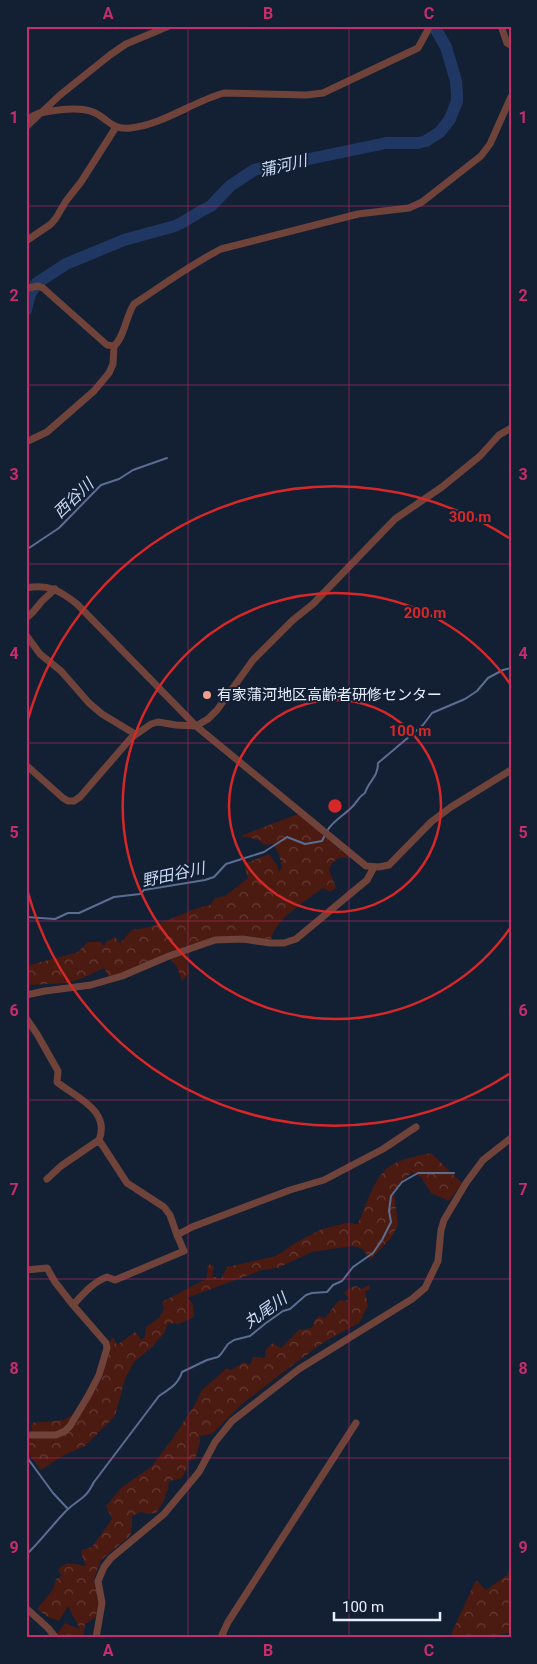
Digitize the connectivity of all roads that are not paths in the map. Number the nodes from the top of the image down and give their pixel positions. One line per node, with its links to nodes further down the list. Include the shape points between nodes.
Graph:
1 (169, 26): 6 (street, via 126,44)
2 (430, 26): 9 (street, via 418,48 323,93 306,96 224,93 153,124)
3 (501, 26): 4 (street)
4 (511, 45)
5 (511, 97): 12 (street, via 490,144 481,156 422,202 409,208 358,214 221,250 203,258 134,304 119,342)
6 (40, 113): 7 (street); 8 (street); 9 (street, via 76,109 93,112)
7 (26, 120)
8 (26, 127)
9 (116, 127): 10 (street, via 52,224)
10 (26, 242)
11 (27, 289): 12 (street, via 38,286 107,345)
12 (114, 346): 14 (street, via 114,364 110,373 94,391 48,432)
13 (511, 428): 19 (street, via 442,487 395,519 313,604 253,660 217,710)
14 (26, 442)
15 (26, 588): 16 (street, via 46,586)
16 (56, 589): 17 (street); 19 (street, via 77,604)
17 (26, 618)
18 (26, 635): 20 (street, via 88,703)
19 (196, 726): 20 (street, via 158,722); 23 (street, via 366,866)
20 (135, 734): 21 (street, via 74,801 63,798)
21 (26, 765)
22 (511, 770): 23 (street, via 450,807 393,862)
23 (374, 868): 24 (street, via 367,880 296,939 284,943 214,940 122,976 91,985)
24 (26, 995)
25 (26, 1018): 28 (street, via 58,1071 57,1082 89,1105 98,1117 102,1129)
26 (416, 1127): 30 (street, via 383,1149 324,1180 290,1190)
27 (511, 1138): 37 (street, via 483,1160 444,1220 438,1261 425,1288 300,1369 232,1421 215,1442 199,1472 164,1514 111,1558 98,1581 102,1603)
28 (99, 1140): 29 (street); 30 (street, via 127,1183 164,1206)
29 (47, 1179)
30 (177, 1235): 32 (street, via 184,1251 116,1280 100,1279)
31 (26, 1270): 32 (street, via 47,1268)
32 (72, 1305): 34 (street, via 106,1343 99,1375 65,1431)
33 (356, 1423): 38 (street, via 228,1622 222,1635)
34 (26, 1435)
35 (26, 1608): 36 (street)
36 (56, 1638)
37 (96, 1638)
38 (225, 1638)

